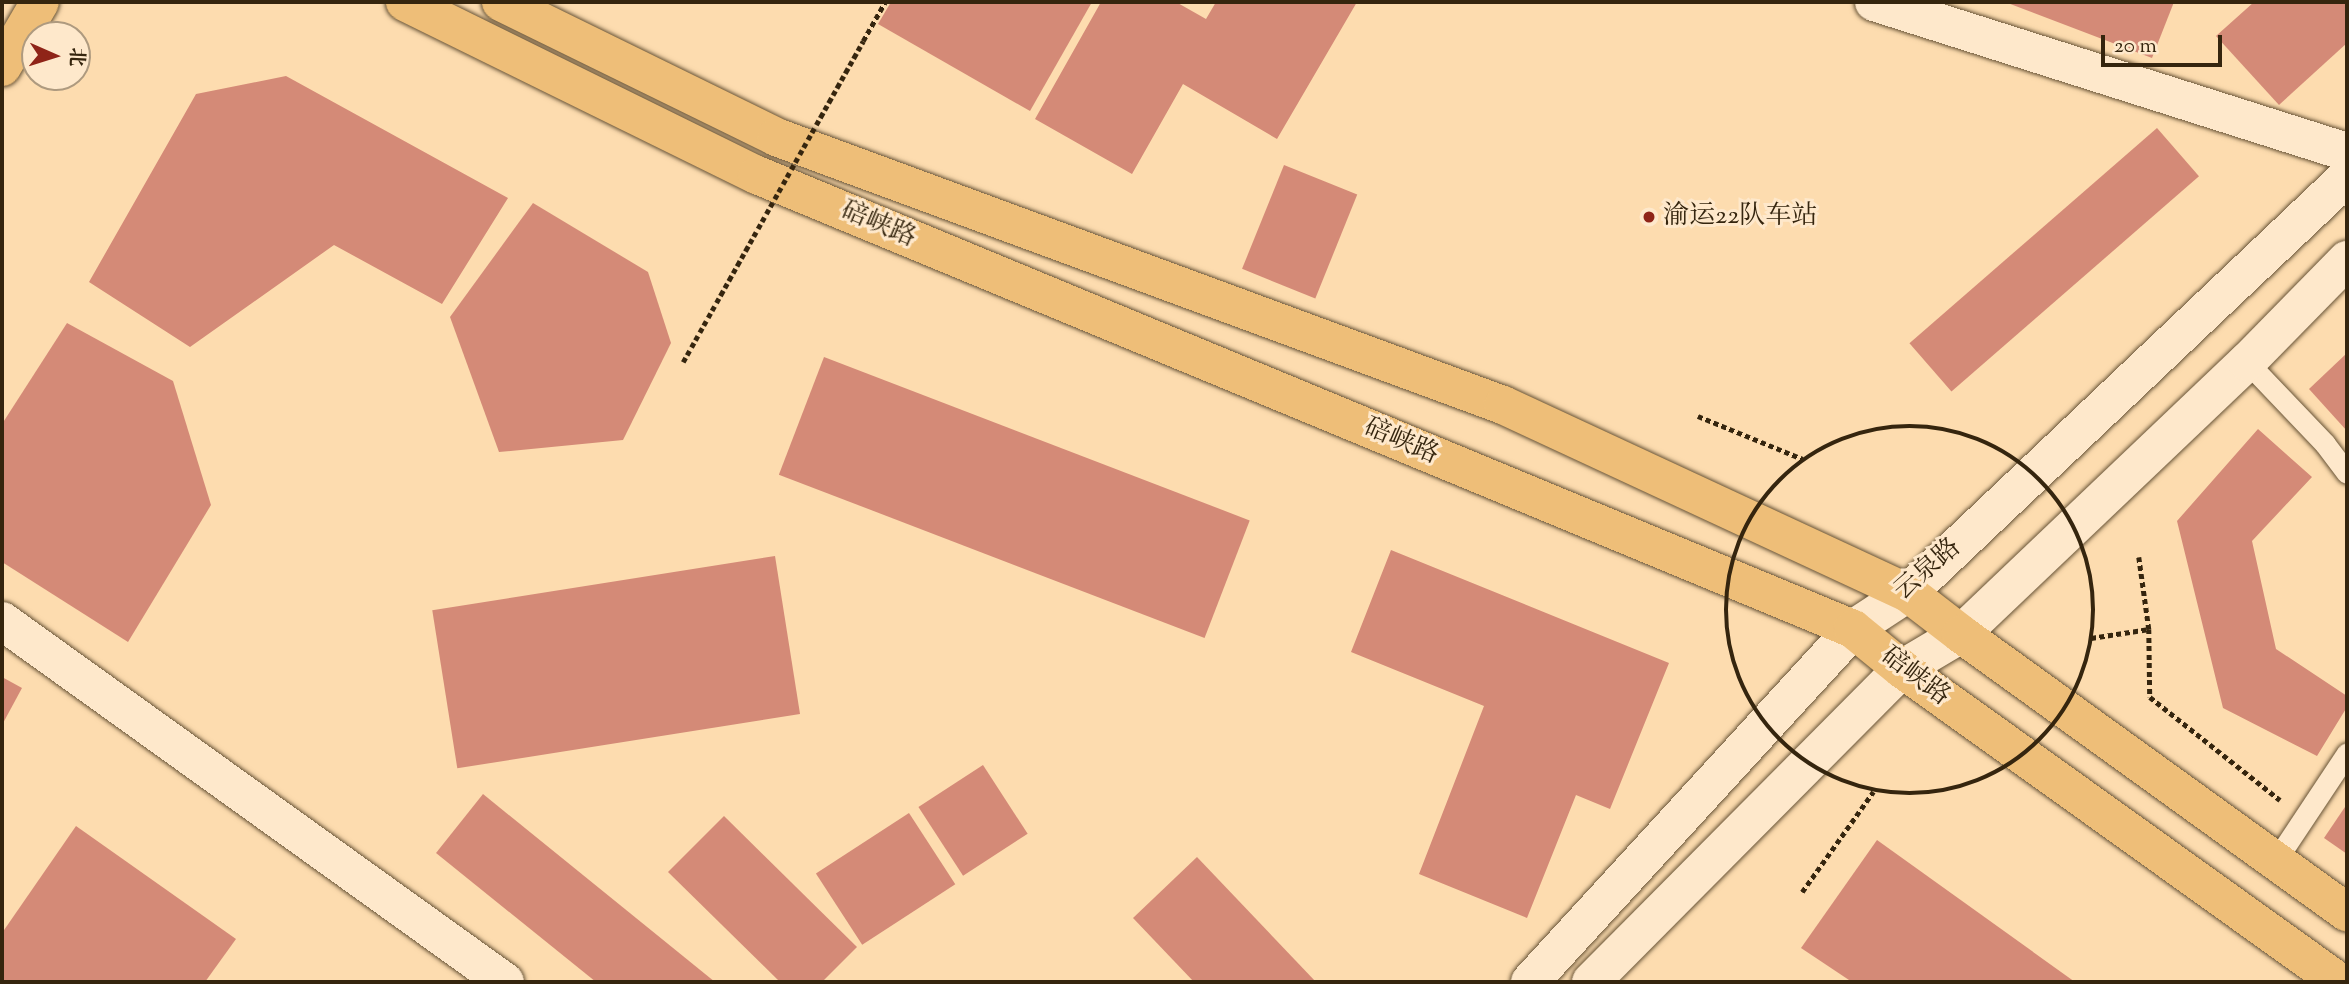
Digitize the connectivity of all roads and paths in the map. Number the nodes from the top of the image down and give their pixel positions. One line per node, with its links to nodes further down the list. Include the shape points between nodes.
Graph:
1 (40, 2): 6 (main road)
2 (405, 2): 18 (main road, 碚峡路, via 757,175)
3 (501, 2): 16 (main road, 碚峡路, via 776,137 1503,405)
4 (885, 2): 10 (path, bridge)
5 (1874, 2): 7 (main road)
6 (2, 67)
7 (2347, 152)
8 (2347, 177): 16 (main road, 云泉路)
9 (2347, 260): 11 (main road)
10 (683, 362)
11 (2247, 362): 14 (lane); 20 (main road)
12 (1698, 416): 13 (path)
13 (1803, 459): 21 (path, bridge, via 1843,436 1900,424 1958,430 2015,456 2060,500 2087,558 2095,621); 24 (path, bridge, via 1754,509 1731,562 1725,620 1737,677 1766,727 1814,769)
14 (2347, 472)
15 (2139, 557): 19 (path)
16 (1908, 593): 18 (main road, 云泉路); 20 (main road, 碚峡路)
17 (2, 621): 29 (main road)
18 (1853, 629): 22 (main road, 碚峡路); 30 (main road, 云泉路)
19 (2149, 629): 21 (path); 25 (path, via 2150,697)
20 (1961, 634): 22 (main road); 26 (main road, 碚峡路)
21 (2091, 638): 24 (path, bridge, via 2080,682 2046,736 1996,774 1936,794)
22 (1902, 669): 31 (main road); 32 (main road, 碚峡路)
23 (2347, 752): 25 (lane)
24 (1872, 792): 27 (path)
25 (2303, 818): 26 (lane)
26 (2276, 860): 28 (main road, 碚峡路)
27 (1802, 892)
28 (2347, 912)
29 (505, 982)
30 (1530, 982)
31 (1591, 982)
32 (2339, 982)

